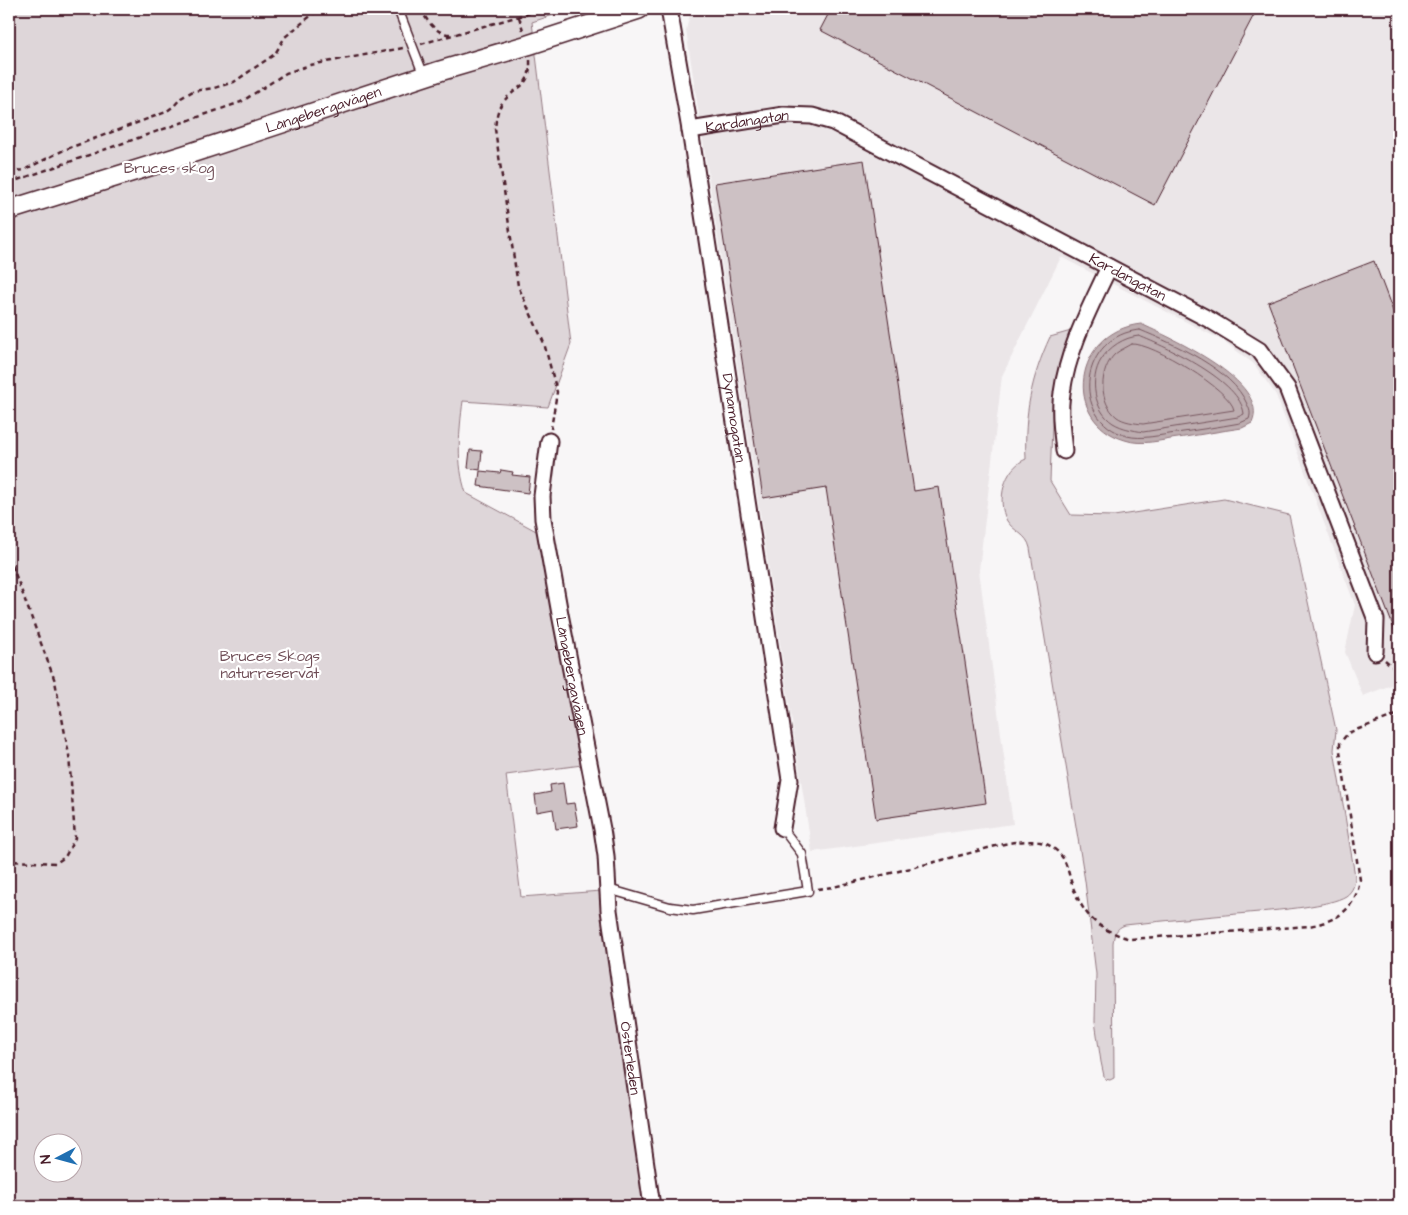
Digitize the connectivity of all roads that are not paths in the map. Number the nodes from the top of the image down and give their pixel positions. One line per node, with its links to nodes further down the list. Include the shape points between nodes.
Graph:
1 (398, 9): 4 (lane)
2 (639, 9): 4 (street, Långebergavägen)
3 (669, 9): 5 (street, Dynamogatan)
4 (424, 76): 6 (street, Långebergavägen)
5 (690, 130): 7 (street, Kardangatan, via 784,115 812,116 833,122); 11 (street, Dynamogatan, via 790,780)
6 (9, 210)
7 (1109, 267): 9 (street, via 1073,345 1062,393 1060,417); 10 (street, Kardangatan, via 1259,350 1287,388 1376,620)
8 (549, 441): 12 (street, Långebergavägen, via 542,510 599,811)
9 (1064, 450)
10 (1375, 652)
11 (782, 828): 12 (lane, via 802,854 808,891 693,910 670,907)
12 (608, 889): 13 (street, Långebergavägen)
13 (609, 910): 14 (street, Österleden)
14 (652, 1206)

